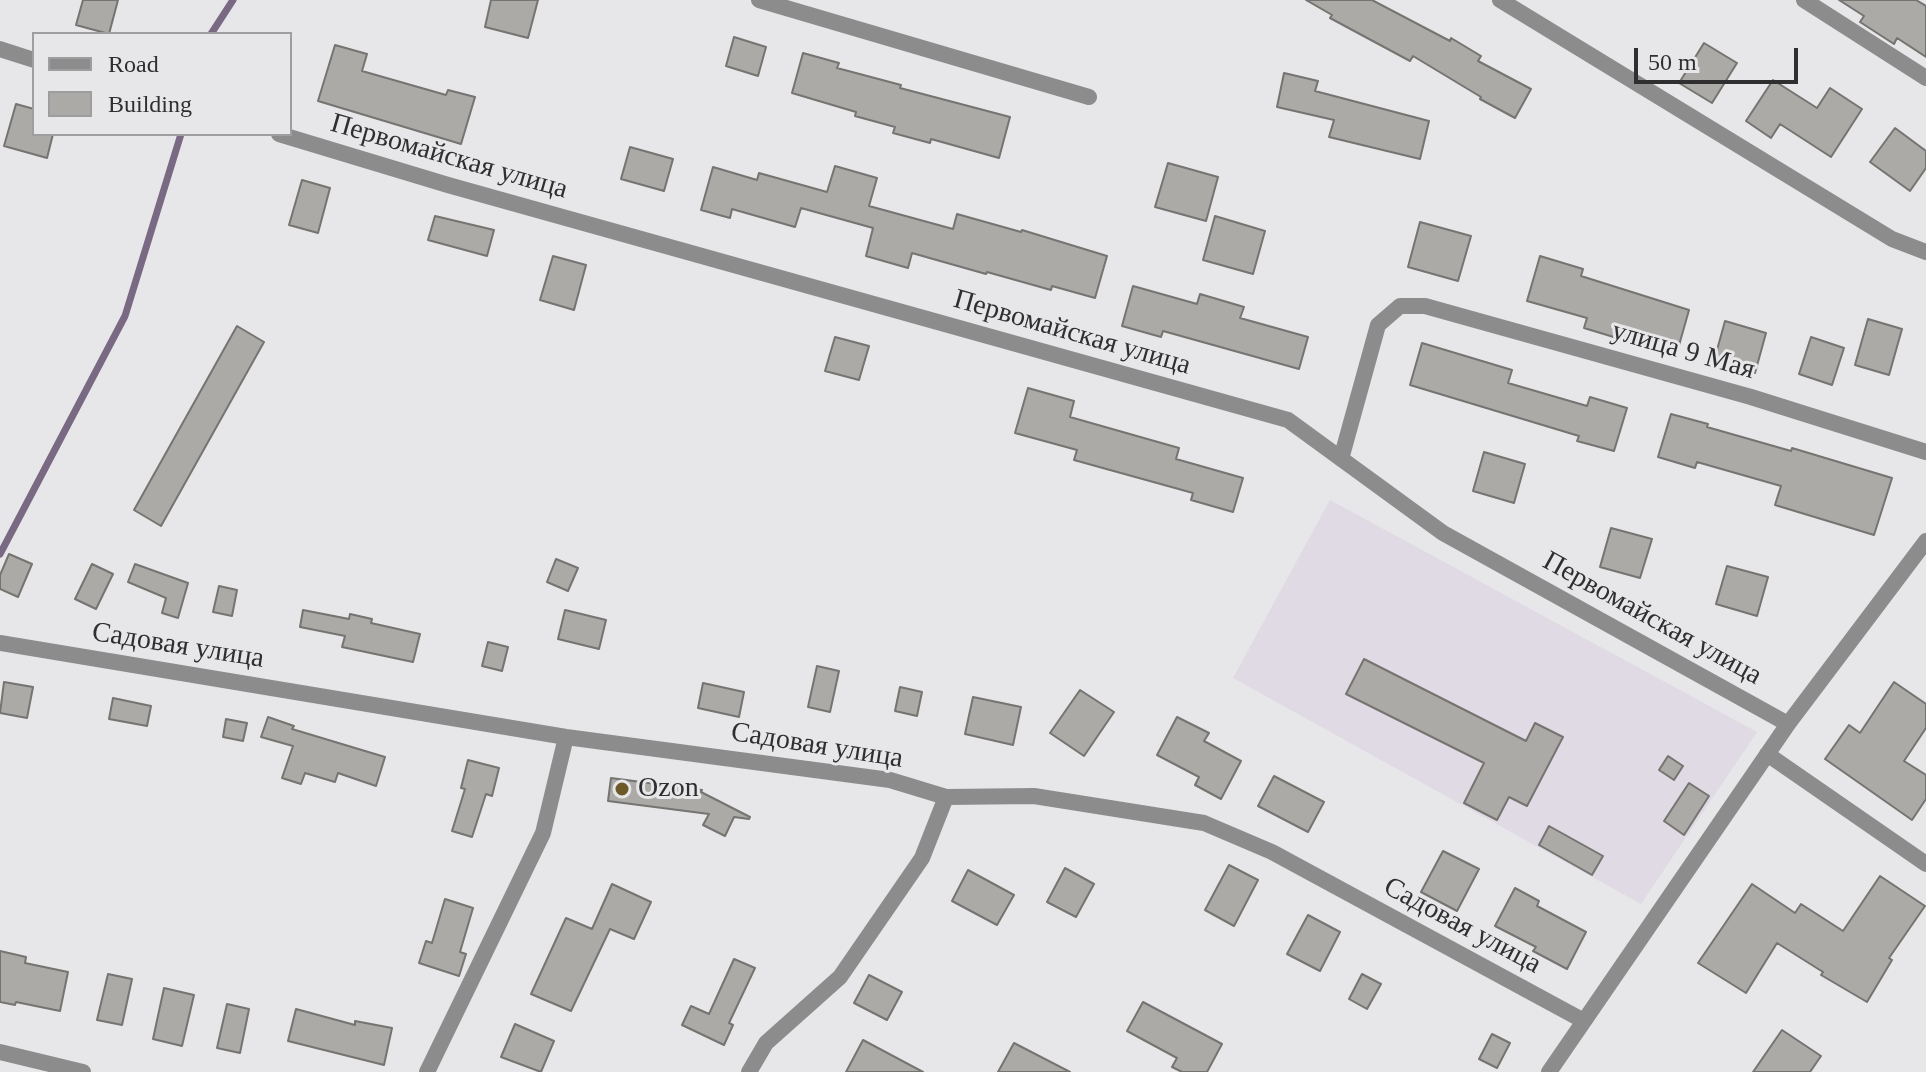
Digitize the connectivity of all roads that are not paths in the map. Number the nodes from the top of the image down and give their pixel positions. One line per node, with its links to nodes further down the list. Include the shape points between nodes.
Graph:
1 (759, 0): 7 (street)
2 (1500, 0): 9 (street, via 1892,239)
3 (1804, 0): 6 (street)
4 (0, 49): 5 (street)
5 (32, 59)
6 (1926, 78)
7 (1089, 97)
8 (286, 136): 11 (street, Первомайская улица, via 1288,420)
9 (1926, 252)
10 (1926, 452): 11 (street, улица 9 Мая, via 1425,306 1400,306 1378,325)
11 (1341, 459): 14 (street, Первомайская улица, via 1443,533)
12 (1926, 541): 14 (street)
13 (0, 643): 15 (street, Садовая улица)
14 (1788, 724): 16 (street)
15 (566, 737): 17 (street, Садовая улица, via 890,780); 22 (street, via 543,833)
16 (1767, 754): 18 (street); 19 (street)
17 (946, 797): 19 (street, Садовая улица, via 1034,796 1204,823 1272,852); 23 (street, via 922,858 840,977 766,1043)
18 (1926, 864)
19 (1584, 1021): 24 (street)
20 (0, 1052): 21 (street)
21 (83, 1072)
22 (427, 1072)
23 (749, 1072)
24 (1549, 1072)

